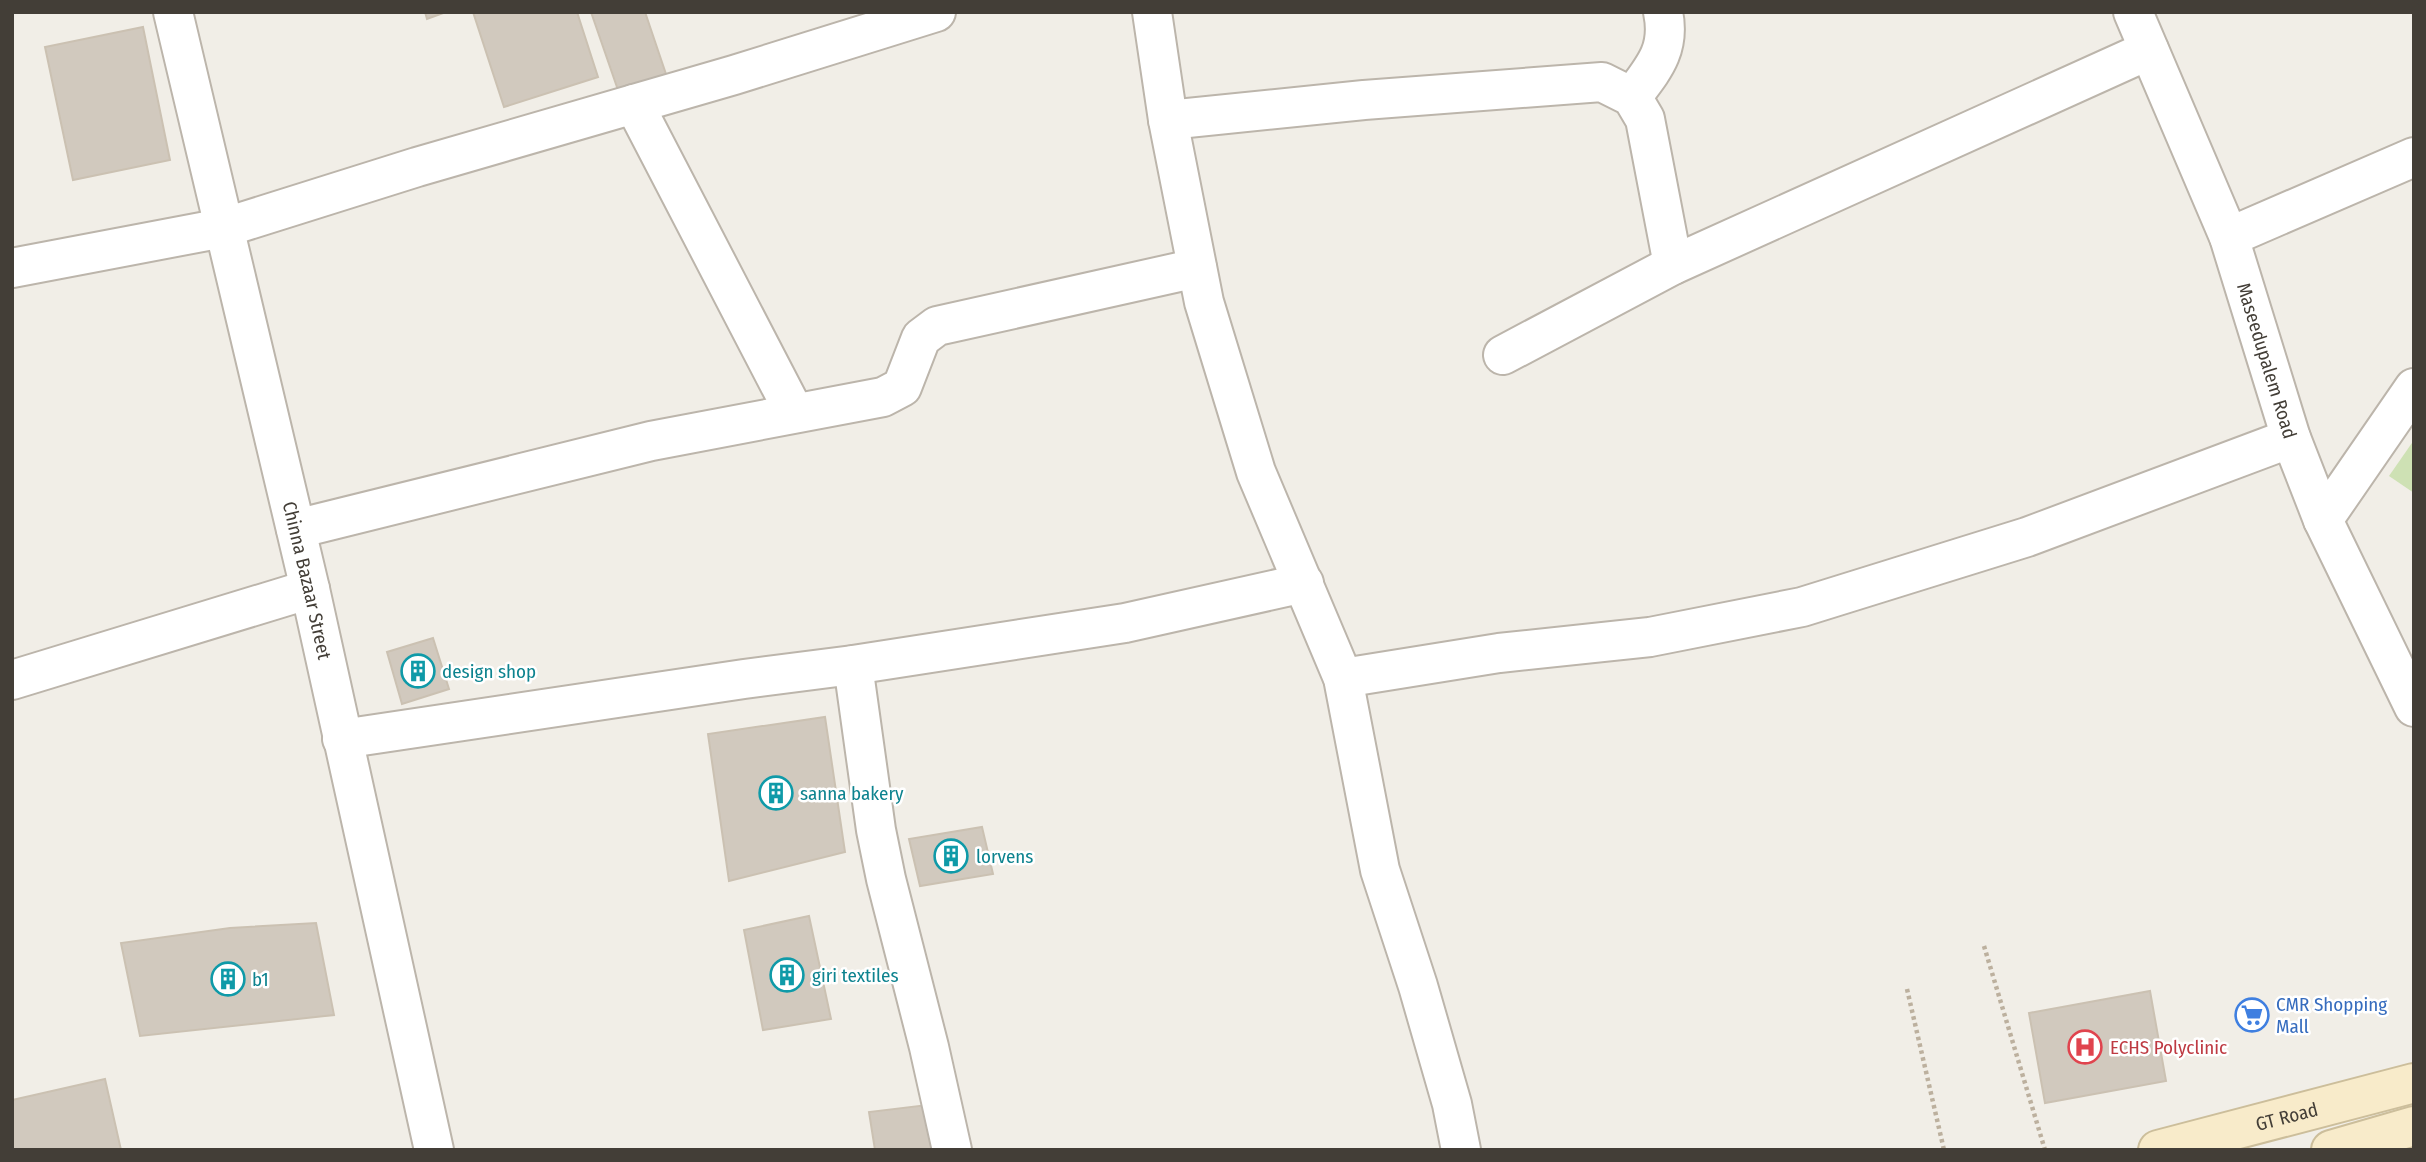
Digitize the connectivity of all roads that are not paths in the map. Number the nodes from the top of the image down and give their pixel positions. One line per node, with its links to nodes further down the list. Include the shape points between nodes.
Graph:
1 (173, 12): 11 (street, Chinna Bazaar Street)
2 (936, 12): 8 (street)
3 (1152, 12): 9 (street)
4 (1663, 12): 7 (street, via 1666,25 1660,60)
5 (2133, 12): 6 (street, Maseedupalem Road)
6 (2149, 50): 12 (street, Maseedupalem Road); 13 (street)
7 (1632, 96): 9 (street, via 1602,82); 13 (street, via 1645,119)
8 (634, 104): 11 (street); 18 (street)
9 (1168, 120): 15 (street)
10 (2414, 157): 12 (street)
11 (223, 229): 14 (street); 21 (street, Chinna Bazaar Street)
12 (2229, 237): 19 (street, Maseedupalem Road)
13 (1673, 265): 16 (street)
14 (12, 268)
15 (1197, 268): 18 (street, via 937,326 922,338 902,387 883,397); 22 (street, via 1256,472)
16 (1503, 355)
17 (2414, 388): 20 (street)
18 (794, 412): 21 (street, via 651,441)
19 (2291, 438): 20 (street, Maseedupalem Road); 25 (street, via 2027,537 1802,607 1650,637 1499,653)
20 (2323, 520): 27 (street, Maseedupalem Road)
21 (296, 529): 23 (street, Chinna Bazaar Street)
22 (1304, 583): 24 (street, via 1125,623); 25 (street)
23 (310, 589): 26 (street); 28 (street, Chinna Bazaar Street)
24 (853, 665): 28 (street); 32 (street, via 886,879)
25 (1343, 678): 33 (street, via 1380,870 1418,986)
26 (12, 680)
27 (2414, 706)
28 (342, 739): 31 (street, Chinna Bazaar Street)
29 (2414, 1083): 34 (main road, GT Road)
30 (2414, 1126): 35 (main road)
31 (434, 1150)
32 (952, 1150)
33 (1461, 1150)
34 (2158, 1150)
35 (2332, 1150)

